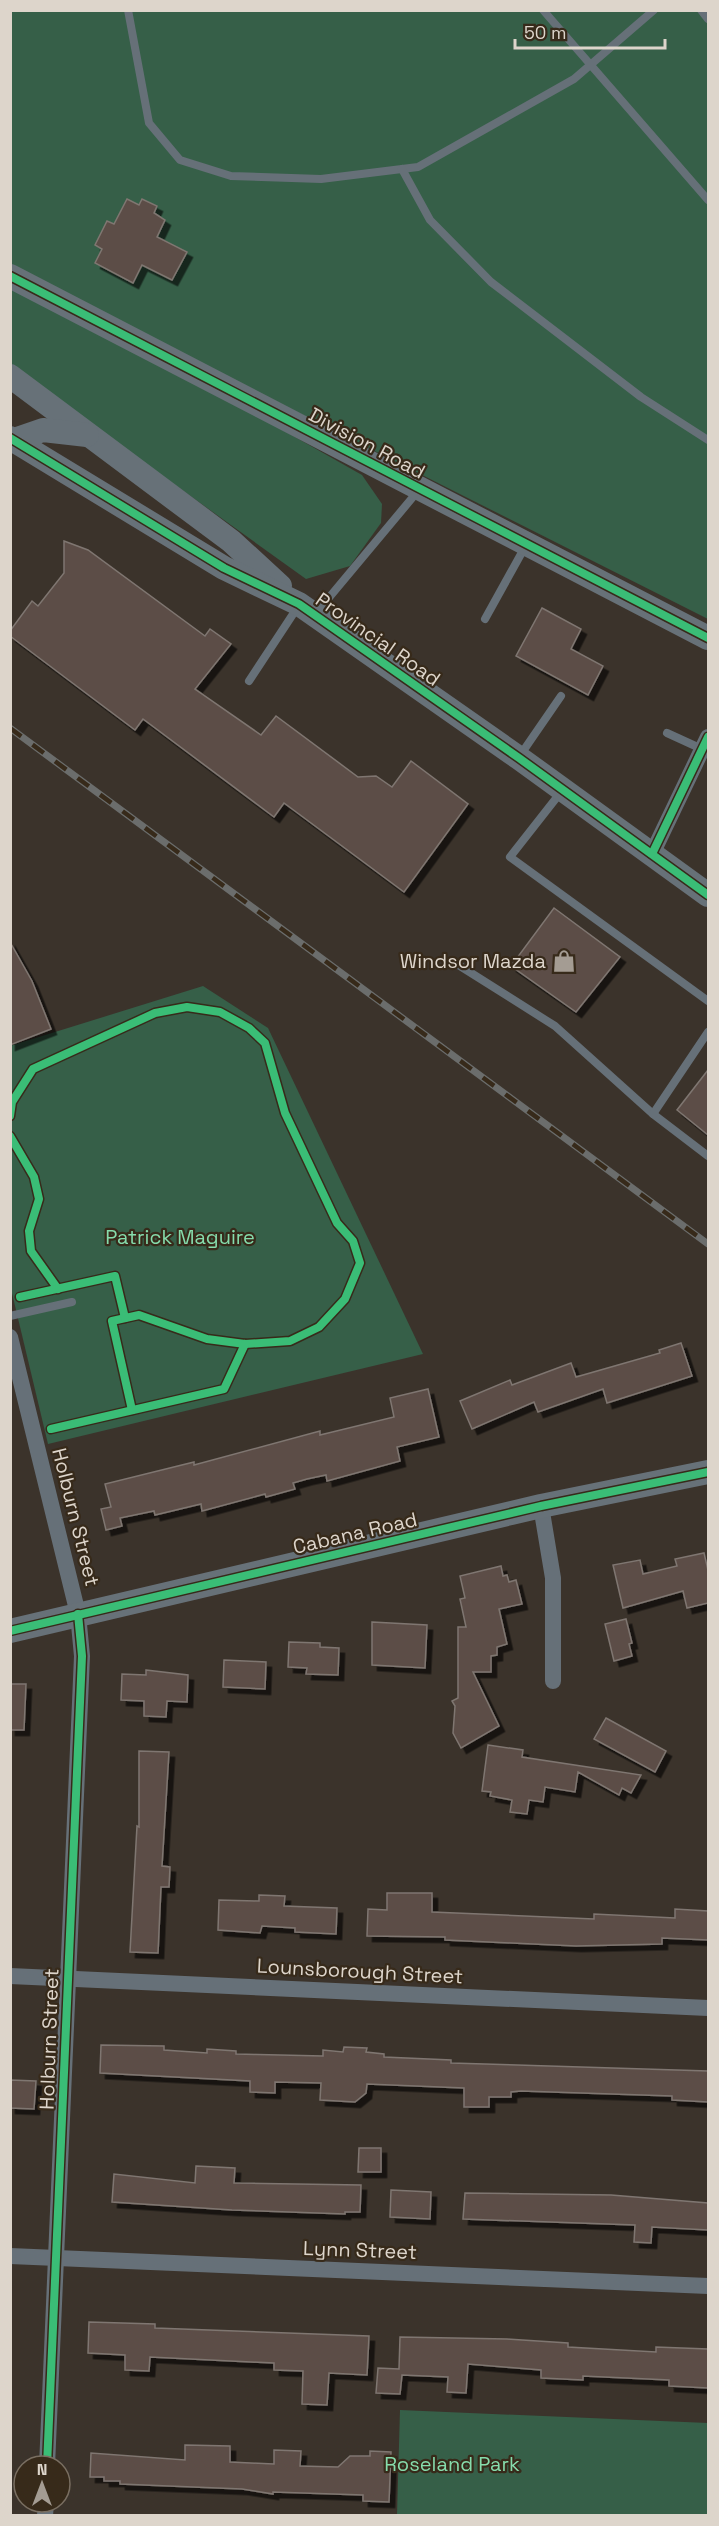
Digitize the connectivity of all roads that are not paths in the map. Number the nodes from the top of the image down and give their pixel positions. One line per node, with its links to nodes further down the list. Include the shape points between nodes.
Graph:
1 (128, 10): 7 (lane, via 149,123 180,160 231,176 321,179)
2 (543, 10): 6 (lane)
3 (654, 10): 6 (lane)
4 (701, 10): 5 (lane)
5 (708, 19)
6 (591, 65): 7 (lane, via 574,79 418,167); 8 (lane)
7 (402, 169): 12 (lane, via 429,220 491,282 641,397)
8 (708, 200)
9 (10, 276): 14 (main road, Division Road)
10 (10, 376): 11 (main road, Provincial Road)
11 (92, 436): 13 (main road, via 43,430); 16 (main road, Provincial Road, via 231,541)
12 (708, 440)
13 (12, 442): 16 (main road, Provincial Road, via 224,568)
14 (419, 489): 15 (main road, Division Road); 16 (lane)
15 (526, 544): 17 (lane); 18 (main road, Division Road)
16 (307, 610): 19 (lane); 23 (main road, Provincial Road)
17 (486, 619)
18 (708, 638)
19 (249, 681)
20 (561, 696): 23 (lane)
21 (667, 733): 22 (lane)
22 (705, 743): 25 (street)
23 (519, 758): 24 (main road, Provincial Road)
24 (563, 789): 25 (main road, Provincial Road); 28 (lane, via 510,857)
25 (652, 854): 26 (main road, Provincial Road)
26 (708, 895)
27 (460, 966): 30 (lane, via 555,1026)
28 (708, 1001)
29 (708, 1032): 30 (lane)
30 (653, 1114): 31 (lane)
31 (708, 1156)
32 (72, 1302): 33 (lane)
33 (10, 1316)
34 (10, 1337): 37 (street, Holburn Street)
35 (708, 1472): 36 (main road, Cabana Road)
36 (541, 1506): 37 (main road, Cabana Road); 39 (street, via 553,1578)
37 (78, 1614): 38 (main road, Cabana Road); 41 (street, Holburn Street, via 82,1656)
38 (10, 1631)
39 (553, 1681)
40 (10, 1976): 41 (street, Lounsborough Street)
41 (68, 1979): 42 (street, Lounsborough Street); 44 (street, Holburn Street)
42 (708, 2008)
43 (10, 2256): 44 (street, Lynn Street)
44 (56, 2258): 45 (street, Lynn Street); 46 (street, Holburn Street)
45 (708, 2286)
46 (48, 2454)

